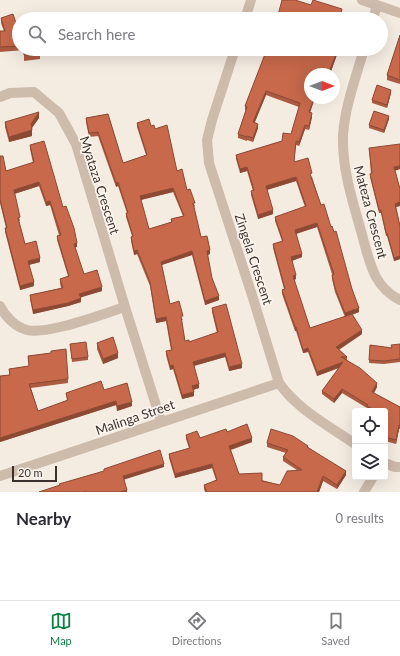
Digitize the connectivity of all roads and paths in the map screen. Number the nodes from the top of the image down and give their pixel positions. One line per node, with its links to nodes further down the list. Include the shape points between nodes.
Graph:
1 (251, 0): 4 (street)
2 (362, 0): 3 (street)
3 (377, 5): 5 (street); 6 (street)
4 (247, 12)
5 (375, 12)
6 (400, 13)
7 (233, 56): 13 (street, Zingela Crescent, via 207,140 209,163)
8 (362, 56): 10 (street, Mateza Crescent, via 346,112 346,178 376,277 392,296)
9 (0, 97): 12 (street, Myataza Crescent, via 10,93 34,92 58,113 76,144)
10 (400, 300)
11 (0, 306): 12 (street, via 13,322 27,330 63,326)
12 (125, 307): 14 (street, Myataza Crescent)
13 (279, 383): 14 (street, Malinga Street); 15 (street, Zingela Crescent, via 302,408)
14 (161, 422): 18 (street, Malinga Street)
15 (352, 442)
16 (388, 464): 17 (street)
17 (400, 467)
18 (0, 476)
19 (371, 480): 20 (street)
20 (364, 492)

